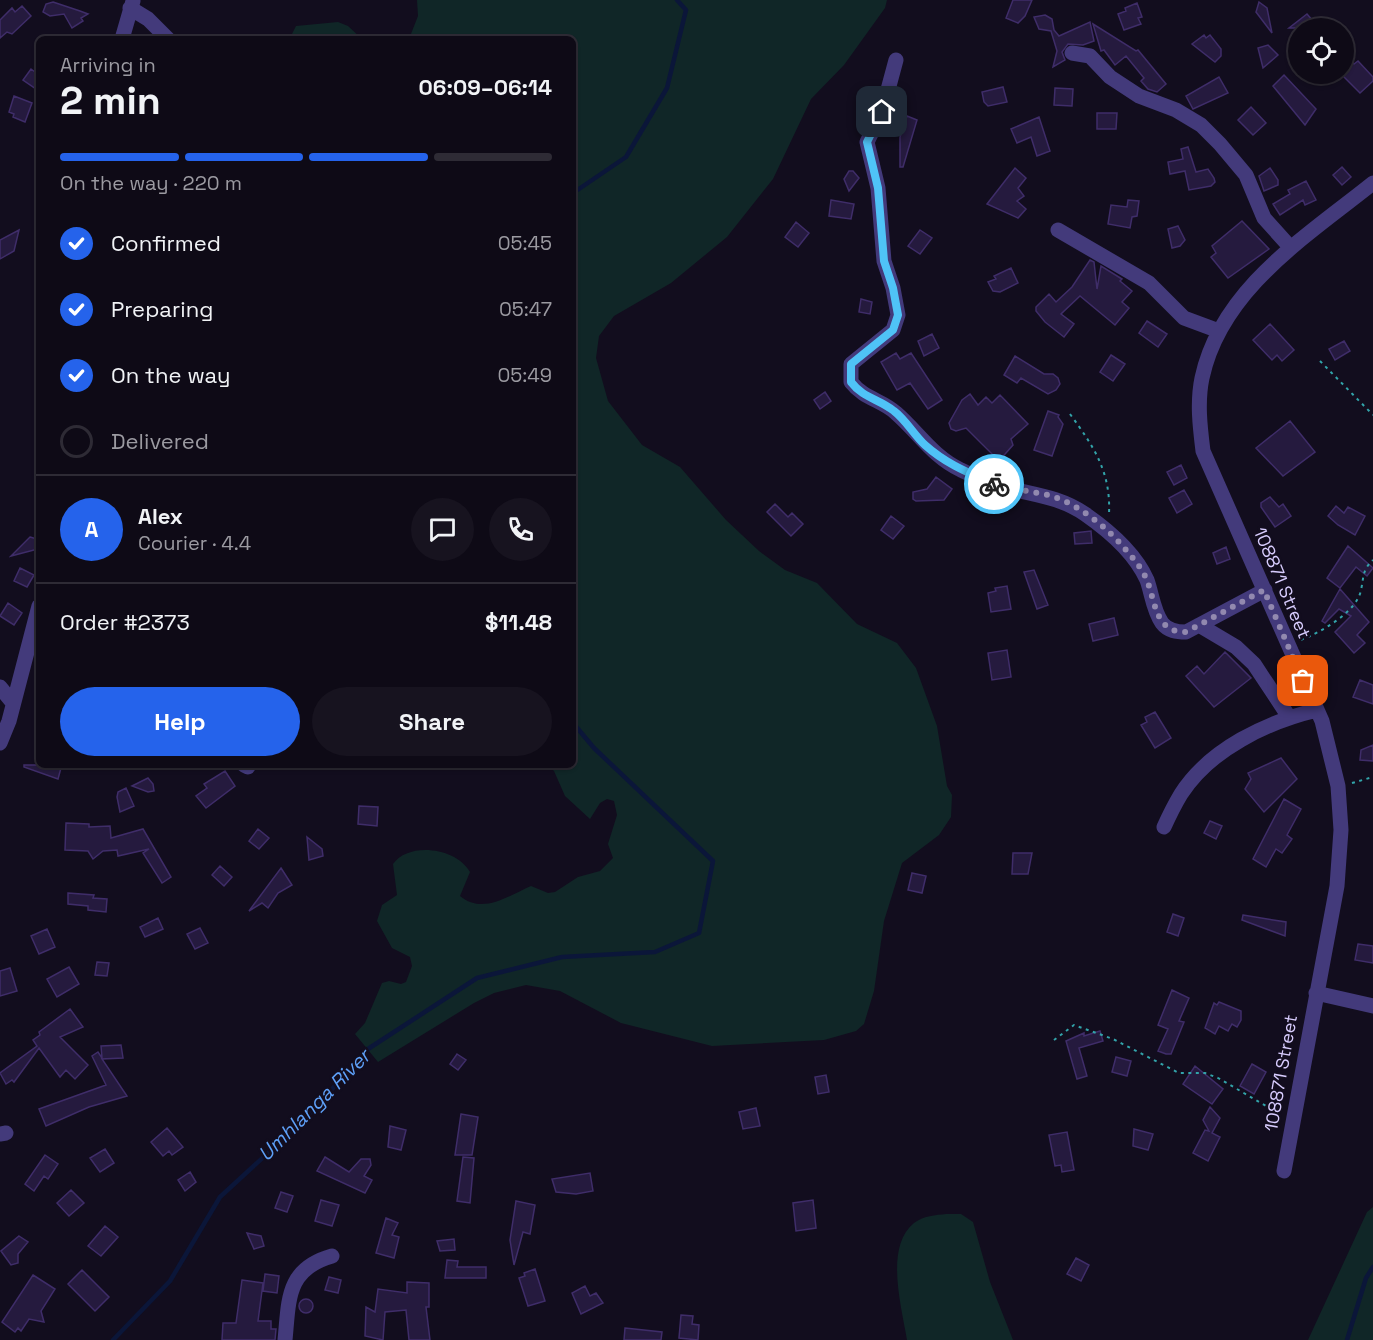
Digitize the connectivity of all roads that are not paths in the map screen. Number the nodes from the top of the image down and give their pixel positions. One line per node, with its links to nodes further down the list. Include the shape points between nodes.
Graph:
1 (132, 4): 2 (street); 3 (street)
2 (123, 36)
3 (165, 36)
4 (1072, 53): 8 (street, via 1090,57 1110,77 1140,96 1201,125 1246,175 1264,218)
5 (896, 60): 11 (street, via 882,112 867,142 878,188 884,261 898,315 893,330 851,364 851,382 862,394 895,412 923,443 959,470 1008,488 1066,502 1108,532 1139,566 1163,624 1179,632)
6 (1373, 183): 8 (street, 108871 Street)
7 (1058, 230): 9 (street, via 1149,283 1184,318)
8 (1291, 248): 9 (street, 108871 Street, via 1237,302)
9 (1219, 331): 10 (street, 108871 Street, via 1202,380 1199,419 1203,451)
10 (1264, 590): 11 (street); 16 (street, 108871 Street)
11 (1199, 625): 17 (street, via 1236,647 1254,664)
12 (36, 628): 13 (street)
13 (33, 649): 15 (street)
14 (0, 687): 15 (street)
15 (13, 703): 18 (street)
16 (1317, 710): 17 (street); 20 (street, 108871 Street, via 1338,786 1341,830 1337,886)
17 (1289, 717): 19 (street, via 1228,749 1199,773 1182,792)
18 (0, 742)
19 (1164, 826)
20 (1316, 993): 21 (street); 22 (street, 108871 Street)
21 (1373, 1006)
22 (1284, 1171)
23 (332, 1256): 24 (street, via 300,1273 294,1281)
24 (285, 1340)

